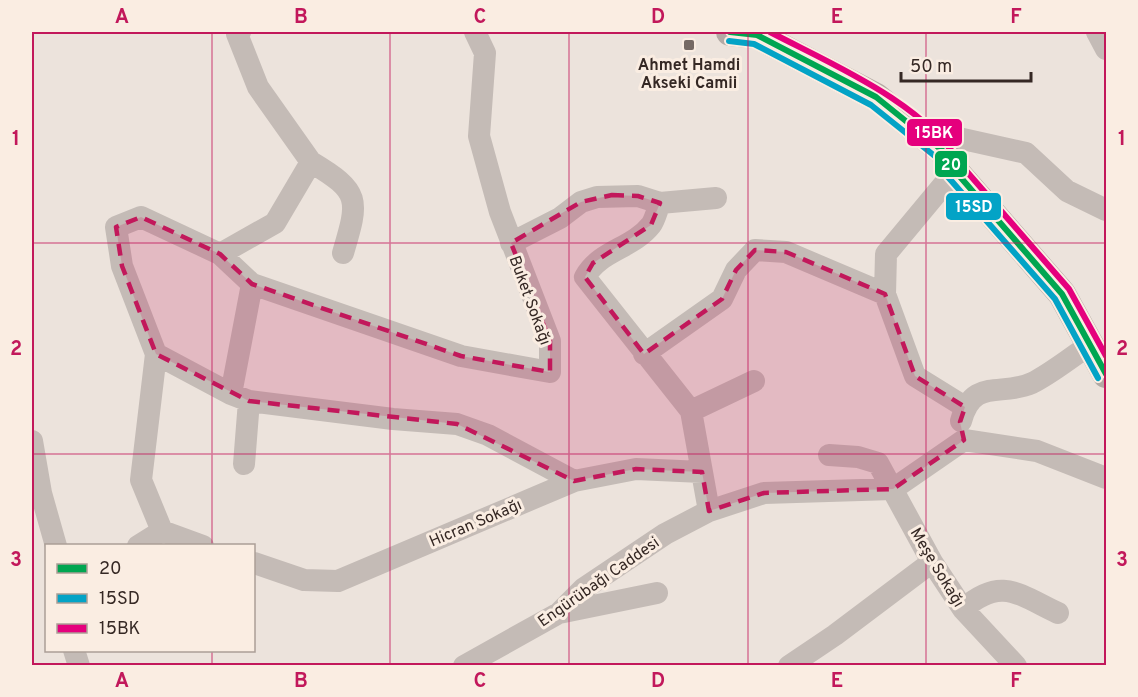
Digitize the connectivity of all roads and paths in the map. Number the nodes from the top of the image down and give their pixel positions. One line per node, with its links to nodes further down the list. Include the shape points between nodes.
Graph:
1 (240, 32): 7 (street, via 237,34 258,87)
2 (475, 32): 12 (street, Buket Sokağı, via 485,53 479,136)
3 (1097, 32): 5 (street)
4 (754, 33): 6 (main road, via 876,97)
5 (1107, 49)
6 (914, 128): 8 (main road, via 943,151); 11 (street, via 1026,153 1067,191)
7 (311, 162): 13 (street, via 339,179 352,194 354,217); 14 (street, via 274,223)
8 (955, 171): 16 (street, via 886,254); 17 (main road, via 1062,294)
9 (716, 198): 10 (street)
10 (660, 203): 12 (street, via 638,196 597,197 581,202 560,218); 19 (street, via 651,225 593,263 585,277)
11 (1107, 210)
12 (511, 243): 15 (street, Buket Sokağı, via 549,341 550,372 461,356)
13 (343, 253)
14 (220, 254): 15 (street, Buket Sokağı); 18 (street, Buket Sokağı, via 141,217 116,227 122,266)
15 (252, 284): 22 (street)
16 (885, 294): 19 (street, via 786,252 755,250 736,270 722,299); 23 (street, via 915,376)
17 (1090, 345): 20 (main road); 23 (street, via 1030,383 979,392)
18 (156, 354): 22 (street); 34 (street, via 141,480)
19 (644, 354): 24 (street)
20 (1107, 374)
21 (754, 381): 24 (street)
22 (240, 397): 28 (street); 31 (street, via 457,424 488,435)
23 (964, 407): 25 (street, via 960,422)
24 (691, 411): 29 (street)
25 (964, 440): 30 (street, via 1037,451); 32 (street)
26 (32, 441): 35 (street)
27 (829, 455): 32 (street, Meşe Sokağı, via 878,463)
28 (244, 464)
29 (702, 472): 31 (street, Hicran Sokağı, via 636,469); 33 (street)
30 (1107, 478)
31 (573, 481): 38 (street, Hicran Sokağı, via 338,581 304,580)
32 (893, 489): 33 (street, Engürübağı Caddesi, via 764,493); 39 (street, Meşe Sokağı)
33 (709, 512): 42 (street, Engürübağı Caddesi, via 665,534 583,589)
34 (162, 531): 36 (street); 37 (street)
35 (55, 544)
36 (141, 544)
37 (198, 544)
38 (255, 562)
39 (932, 562): 41 (street, Meşe Sokağı); 45 (street)
40 (657, 593): 42 (street)
41 (963, 609): 43 (street, via 980,594 1002,589); 46 (street, Meşe Sokağı)
42 (560, 613): 44 (street, Engürübağı Caddesi)
43 (1058, 614)
44 (464, 666)
45 (789, 666)
46 (1016, 666)

